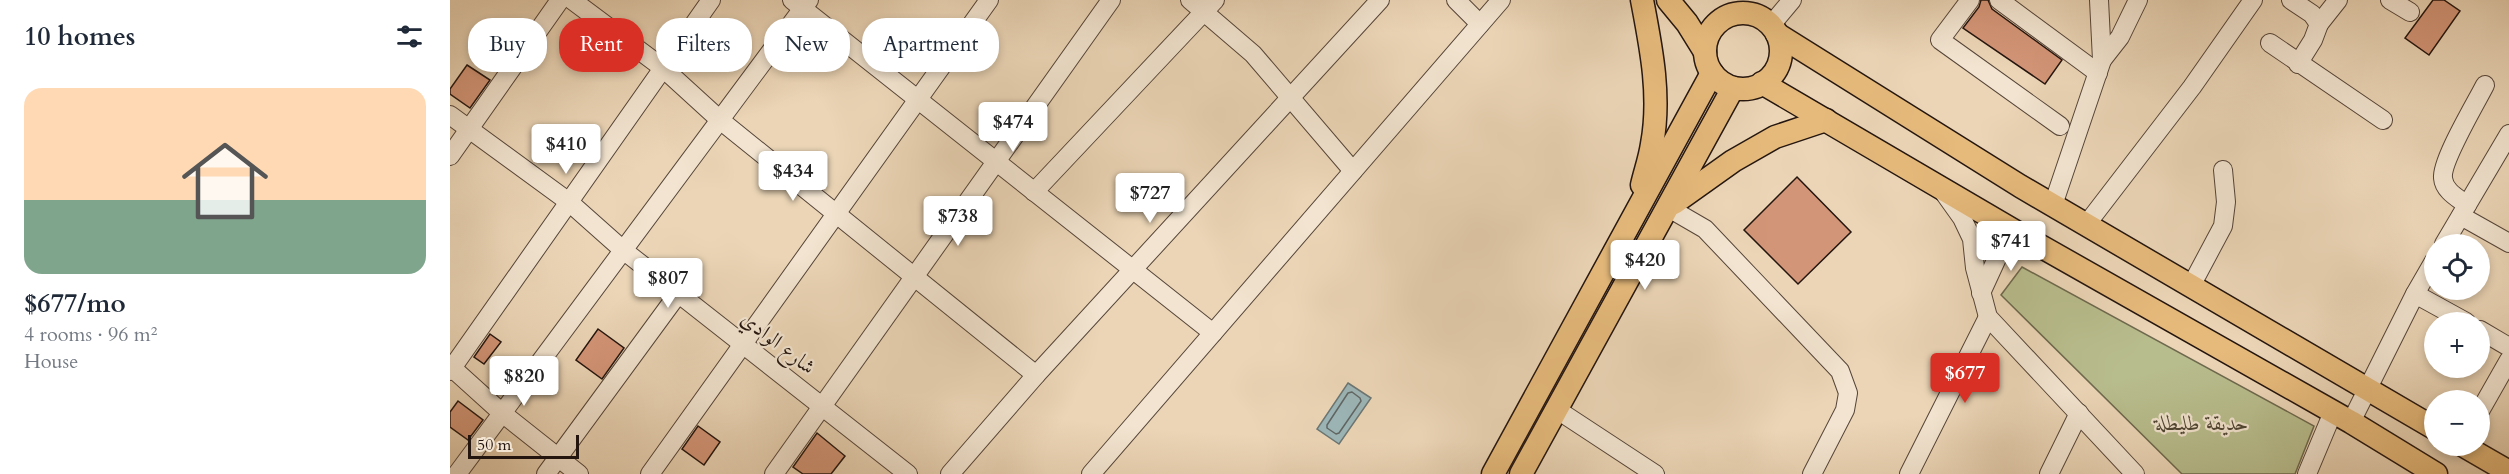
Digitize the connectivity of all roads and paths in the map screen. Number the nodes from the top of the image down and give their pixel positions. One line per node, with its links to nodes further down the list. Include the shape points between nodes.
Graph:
1 (560, 0): 47 (street)
2 (572, 0): 31 (street)
3 (711, 0): 25 (street)
4 (989, 0): 41 (street)
5 (1111, 0): 50 (street)
6 (1190, 0): 22 (street)
7 (1380, 0): 40 (street)
8 (1455, 0): 26 (street)
9 (1501, 0): 26 (street)
10 (1642, 0): 60 (main road, via 1655,95 1652,143)
11 (1668, 0): 30 (main road)
12 (1792, 0): 28 (street)
13 (1970, 0): 46 (street, via 1940,40)
14 (2000, 0): 33 (street)
15 (2099, 0): 33 (street)
16 (2138, 0): 33 (street)
17 (2253, 0): 61 (street)
18 (2291, 0): 27 (street, via 2312,14)
19 (2338, 0): 27 (street)
20 (2390, 0): 24 (street)
21 (801, 3): 41 (street); 43 (street)
22 (1210, 6): 40 (street); 54 (street)
23 (1734, 6): 28 (main road, via 1763,18); 30 (main road, via 1711,29)
24 (2410, 12)
25 (698, 18)
26 (1480, 24): 52 (street)
27 (2319, 24): 32 (street)
28 (1774, 30): 37 (main road, via 1781,56 1771,76); 56 (main road)
29 (2270, 43): 32 (street)
30 (1705, 52): 36 (main road)
31 (656, 63)
32 (2298, 64): 45 (street)
33 (2100, 67): 56 (street)
34 (660, 72): 55 (street)
35 (667, 72): 43 (street)
36 (1712, 73): 39 (main road); 60 (main road)
37 (1762, 83): 39 (main road); 44 (main road)
38 (2485, 85): 58 (street, via 2447,161 2443,178)
39 (1733, 88): 57 (main road)
40 (1291, 97): 52 (street); 66 (street)
41 (917, 100): 50 (street); 59 (street)
42 (450, 115): 47 (street, شارع الوادي)
43 (720, 120): 59 (street); 65 (street)
44 (1826, 120): 53 (main road); 57 (main road, via 1775,137)
45 (2383, 120)
46 (2060, 126)
47 (468, 130): 49 (street); 55 (street, شارع الوادي)
48 (2509, 134): 58 (street)
49 (450, 156)
50 (996, 162): 54 (street); 67 (street)
51 (2223, 170): 69 (street, via 2223,226)
52 (1353, 171): 75 (street)
53 (1940, 188): 63 (main road); 70 (street, via 1972,239)
54 (1034, 192): 66 (street)
55 (569, 202): 65 (street, شارع الوادي); 80 (street)
56 (2052, 205): 61 (main road)
57 (1667, 207): 85 (main road); 104 (street, via 1705,229 1840,371 1848,393 1845,410)
58 (2464, 211): 62 (street); 64 (street)
59 (836, 214): 67 (street); 77 (street)
60 (1633, 219): 101 (main road)
61 (2086, 225): 69 (main road)
62 (2450, 234)
63 (2028, 239): 70 (street, via 1998,256); 88 (main road)
64 (2509, 243)
65 (623, 250): 71 (street, شارع الوادي); 86 (street)
66 (1132, 270): 75 (street); 81 (street)
67 (914, 277): 81 (street); 84 (street)
68 (2424, 278): 72 (street)
69 (2191, 286): 82 (main road)
70 (1981, 293): 74 (street)
71 (678, 294): 77 (street, شارع الوادي); 91 (street)
72 (2415, 294): 73 (street); 82 (street)
73 (2448, 312)
74 (1988, 317): 87 (street); 105 (street)
75 (1213, 333): 100 (street)
76 (2490, 336): 78 (street)
77 (743, 344): 84 (street, شارع الوادي); 96 (street)
78 (2509, 347)
79 (2509, 360): 83 (street)
80 (451, 368): 86 (street)
81 (1036, 375): 99 (street)
82 (2369, 389): 88 (street); 89 (main road)
83 (2490, 393)
84 (822, 407): 97 (street); 98 (street, شارع الوادي)
85 (1556, 409): 102 (main road); 103 (street)
86 (502, 413): 91 (street); 93 (street)
87 (2079, 413): 106 (street); 107 (street)
88 (2342, 417): 108 (street); 109 (main road)
89 (2424, 422)
90 (2481, 456): 92 (main road)
91 (557, 457): 94 (street); 95 (street)
92 (2509, 472)
93 (457, 474)
94 (546, 474)
95 (579, 474)
96 (650, 474)
97 (774, 474)
98 (908, 474)
99 (950, 474)
100 (1091, 474)
101 (1493, 474)
102 (1521, 474)
103 (1655, 474)
104 (1812, 474)
105 (1909, 474)
106 (2049, 474)
107 (2135, 474)
108 (2307, 474)
109 (2436, 474)

